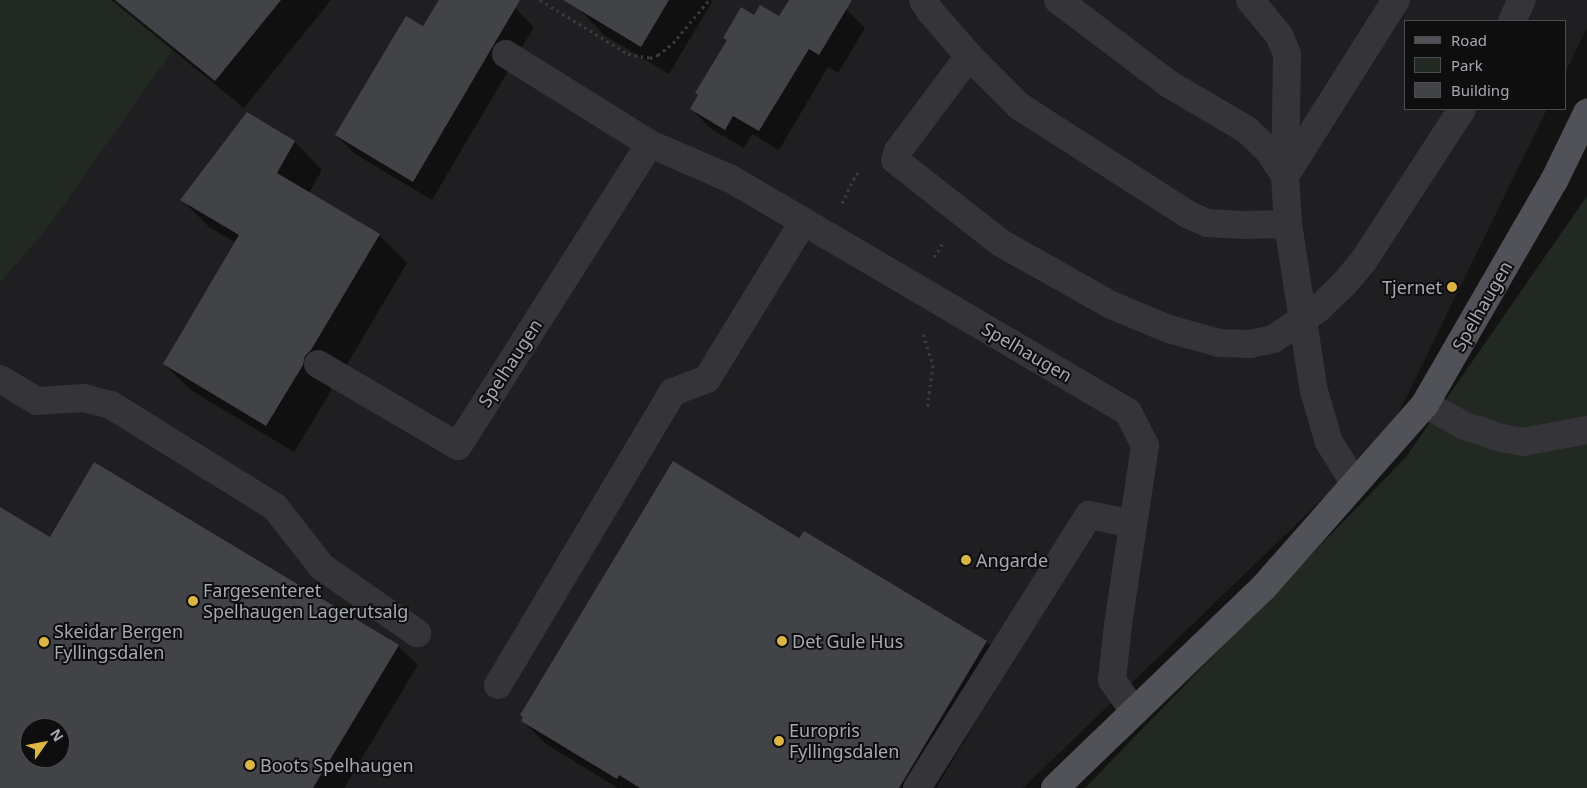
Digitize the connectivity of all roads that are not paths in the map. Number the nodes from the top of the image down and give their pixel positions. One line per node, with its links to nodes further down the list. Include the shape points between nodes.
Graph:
1 (923, 0): 8 (street)
2 (1058, 0): 12 (street, via 1169,84 1247,130 1268,150)
3 (1250, 0): 12 (street, via 1278,35 1287,54)
4 (1396, 0): 12 (street)
5 (1522, 0): 6 (street)
6 (1512, 20)
7 (506, 54): 11 (street, Spelhaugen)
8 (970, 56): 9 (street, via 898,151 895,160 1001,243 1111,305 1169,329 1219,343 1250,344 1273,339 1318,309 1364,260); 14 (street, via 1019,106 1187,214 1207,223 1244,226)
9 (1461, 110)
10 (1587, 113): 17 (main road, Spelhaugen, via 1554,181)
11 (650, 144): 13 (street, Spelhaugen, via 731,179); 15 (street, Spelhaugen, via 458,446)
12 (1285, 176): 14 (street)
13 (804, 221): 20 (street, Spelhaugen, via 1128,412 1145,446); 22 (street, via 707,379 673,392)
14 (1288, 224): 19 (street, via 1314,391 1329,442)
15 (318, 364)
16 (0, 379): 21 (street, via 37,401 84,398 111,405 275,507 322,567)
17 (1425, 404): 18 (street, via 1463,425 1523,442); 19 (main road, Spelhaugen)
18 (1587, 430)
19 (1355, 484): 23 (main road, Spelhaugen, via 1263,588)
20 (1133, 524): 23 (street, Spelhaugen, via 1112,680); 24 (street, via 1089,515)
21 (417, 633)
22 (498, 685)
23 (1134, 712): 25 (main road, Spelhaugen)
24 (917, 788)
25 (1055, 788)

